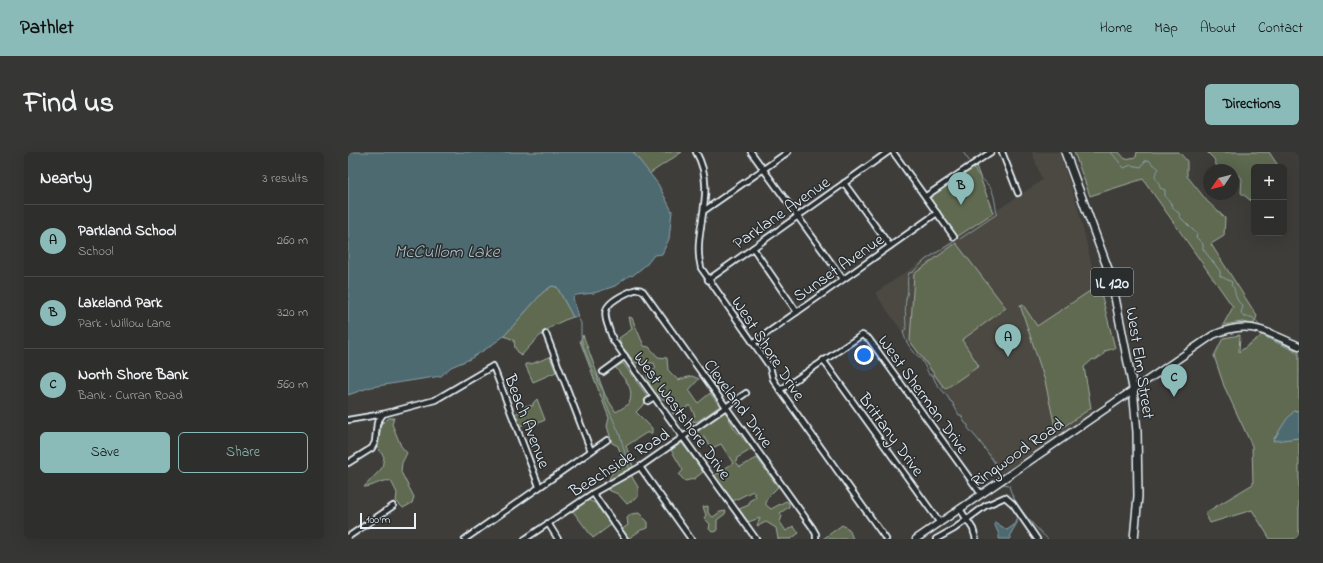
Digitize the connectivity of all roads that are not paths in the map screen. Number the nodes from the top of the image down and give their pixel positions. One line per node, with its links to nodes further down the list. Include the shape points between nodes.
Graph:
1 (696, 152): 13 (street, West Shore Drive, via 704,168)
2 (751, 152): 9 (street)
3 (788, 152): 9 (street)
4 (888, 152): 10 (street, Parklane Avenue)
5 (894, 152): 12 (street)
6 (991, 152): 12 (street)
7 (1002, 152): 11 (street)
8 (1065, 152): 29 (main road, West Elm Street / IL 120, via 1111,277)
9 (763, 170): 13 (street); 15 (street)
10 (844, 183): 15 (street, Parklane Avenue); 17 (street)
11 (1018, 193)
12 (926, 196): 14 (street)
13 (705, 210): 19 (street, West Shore Drive, via 698,259)
14 (937, 213): 16 (street); 17 (street, Sunset Avenue)
15 (797, 215): 18 (street, Parklane Avenue); 20 (street)
16 (954, 237)
17 (890, 246): 20 (street, Sunset Avenue)
18 (753, 248): 19 (street, Parklane Avenue); 22 (street)
19 (708, 280): 24 (street, West Shore Drive)
20 (842, 280): 22 (street, Sunset Avenue)
21 (635, 289): 26 (street, West Westshore Drive, via 612,300 607,306 607,321 613,340); 34 (street, Cleveland Drive, via 643,291)
22 (797, 312): 24 (street, Sunset Avenue)
23 (546, 334): 39 (street)
24 (754, 343): 30 (street, West Shore Drive, via 770,367 773,379)
25 (1299, 346): 29 (street, Ringwood Road, via 1263,330 1247,326 1228,328 1212,335)
26 (625, 356): 28 (street); 32 (street, West Westshore Drive)
27 (823, 360): 30 (street); 44 (street, West Sherman Drive, via 862,335 870,339); 49 (street, Brittany Drive)
28 (603, 372)
29 (1133, 388): 44 (street, Ringwood Road); 63 (main road, West Elm Street / IL 120, via 1138,496)
30 (780, 390): 58 (street, West Shore Drive)
31 (746, 393): 34 (street, Beachside Road)
32 (654, 397): 33 (street); 37 (street, West Westshore Drive)
33 (648, 401)
34 (726, 407): 37 (street, Beachside Road); 51 (street, Cleveland Drive, via 812,527)
35 (383, 414): 36 (street); 40 (street, via 372,448); 42 (street, Beach Avenue, via 435,400 493,366)
36 (348, 420)
37 (682, 437): 41 (street, Beachside Road); 57 (street, West Westshore Drive)
38 (607, 440): 39 (street)
39 (591, 451): 42 (street)
40 (348, 463)
41 (640, 467): 43 (street, Beachside Road); 56 (street)
42 (539, 486): 52 (street)
43 (594, 493): 48 (street, Beachside Road); 55 (street)
44 (981, 494): 46 (street, Ringwood Road)
45 (393, 506): 50 (street)
46 (960, 510): 47 (street); 49 (street, Ringwood Road)
47 (967, 520): 60 (street); 61 (street); 62 (street, via 985,506 1005,497 1013,504)
48 (548, 523): 53 (street, Beachside Road); 54 (street)
49 (940, 523): 59 (street, Ringwood Road)
50 (348, 537)
51 (816, 538)
52 (465, 539)
53 (524, 539)
54 (558, 539)
55 (625, 539)
56 (691, 539)
57 (756, 539)
58 (886, 539)
59 (916, 539)
60 (936, 539)
61 (976, 539)
62 (1037, 539)
63 (1134, 539)

